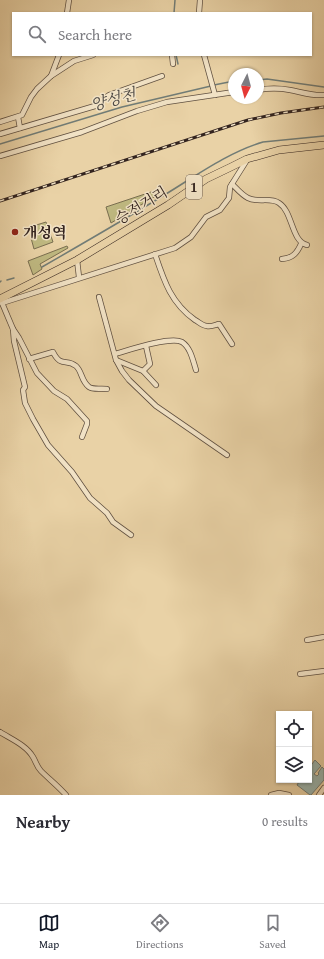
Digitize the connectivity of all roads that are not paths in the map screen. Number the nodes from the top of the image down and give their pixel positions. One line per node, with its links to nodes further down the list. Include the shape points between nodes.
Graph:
1 (69, 0): 3 (street)
2 (200, 0): 4 (street)
3 (67, 12)
4 (199, 12)
5 (59, 56): 10 (street)
6 (90, 56): 10 (street, via 74,61)
7 (172, 56): 9 (street)
8 (204, 56): 15 (street)
9 (172, 64)
10 (51, 76): 16 (street, via 37,89)
11 (162, 76): 18 (street, via 109,95 95,106)
12 (264, 89): 14 (street)
13 (228, 93): 15 (street)
14 (324, 95)
15 (215, 96): 21 (street, via 167,102 82,132)
16 (18, 117): 17 (street); 18 (street)
17 (0, 122)
18 (20, 128): 19 (street)
19 (0, 134)
20 (324, 145): 22 (main road, 승전거리 / 1, via 279,150)
21 (0, 156)
22 (247, 159): 23 (street); 26 (main road, 승전거리 / 1, via 206,179)
23 (232, 184): 24 (street, via 229,198 220,210 206,217 191,237 174,248); 25 (street, via 248,199 278,203 290,219 297,238 304,244 293,256)
24 (156, 254): 27 (street); 31 (street, via 164,280 174,300 202,325 219,324)
25 (282, 259)
26 (77, 260): 27 (street); 29 (main road, 승전거리 / 1)
27 (79, 277): 29 (street)
28 (99, 297): 33 (street)
29 (2, 300): 30 (street)
30 (13, 329): 34 (street); 42 (street, via 25,387 25,403 32,419 48,445 72,472 90,498 113,522)
31 (232, 344)
32 (146, 346): 33 (street); 36 (street, via 171,340 182,342 191,354); 37 (street, via 150,364)
33 (114, 354): 35 (street)
34 (29, 359): 39 (street, via 53,352 56,359 76,365 88,386); 40 (street, via 46,383 67,399 87,421)
35 (116, 360): 37 (street); 41 (street, via 129,380 156,406)
36 (196, 370)
37 (143, 371): 38 (street)
38 (156, 385)
39 (107, 389)
40 (82, 437)
41 (227, 455)
42 (131, 535)
43 (324, 637): 44 (street)
44 (307, 640)
45 (324, 671): 46 (street)
46 (300, 674)
47 (0, 732): 49 (street, via 27,750 38,768)
48 (324, 788): 52 (street)
49 (66, 795)
50 (270, 795): 51 (street)
51 (289, 795)
52 (319, 795)

